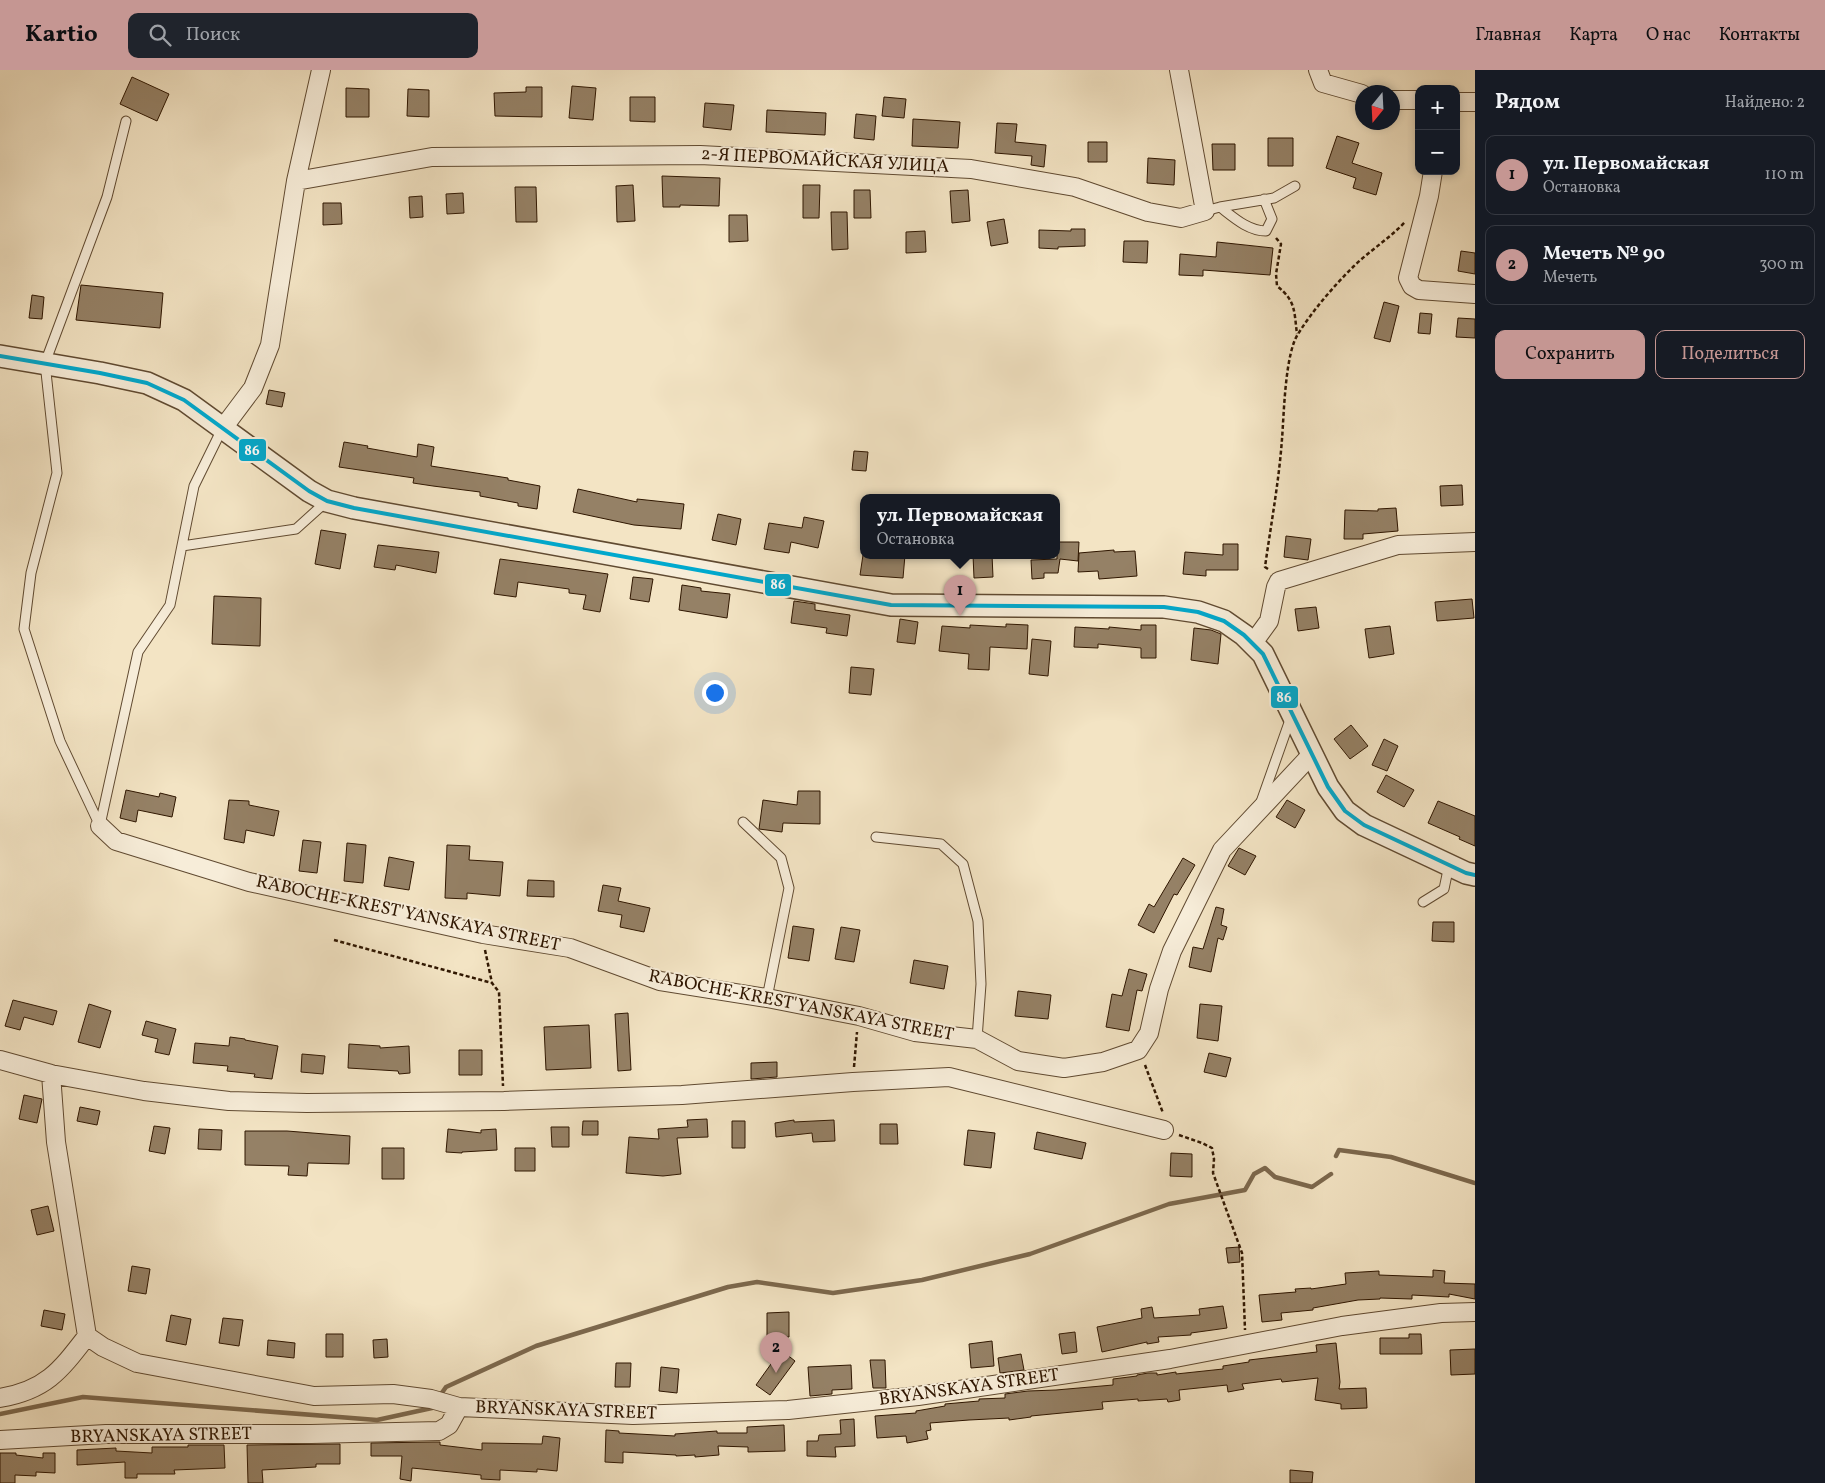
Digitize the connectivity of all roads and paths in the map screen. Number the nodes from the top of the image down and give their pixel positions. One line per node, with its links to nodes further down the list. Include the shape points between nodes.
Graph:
1 (321, 70): 11 (street)
2 (1178, 70): 14 (street)
3 (1318, 70): 4 (street, via 1323,83)
4 (1355, 92)
5 (1400, 100): 6 (street)
6 (1415, 100)
7 (1460, 102): 8 (street)
8 (1475, 102)
9 (126, 121): 20 (lane, via 107,197)
10 (1432, 175): 17 (street, via 1408,278 1419,290)
11 (296, 181): 14 (street, 2-Я ПЕРВОМАЙСКАЯ УЛИЦА, via 432,157 700,155 971,169 1075,187 1148,212 1181,218); 21 (street, via 270,345 253,388)
12 (1295, 186): 13 (lane, via 1274,198)
13 (1264, 199): 14 (lane); 16 (lane, via 1272,219)
14 (1213, 209): 16 (lane)
15 (1406, 221): 18 (path, via 1354,266)
16 (1266, 231): 18 (path, via 1281,244 1276,274 1278,286 1289,296)
17 (1475, 294)
18 (1297, 335): 25 (path, via 1292,346 1285,393 1266,567)
19 (0, 356): 20 (street)
20 (45, 363): 21 (street, via 147,384 184,400); 31 (lane, via 57,473 31,573 24,628 60,741)
21 (222, 428): 22 (street); 24 (lane, via 194,486)
22 (327, 501): 24 (lane, via 296,529); 26 (street, via 891,605 1164,607 1198,612 1224,621)
23 (1475, 542): 25 (street, via 1398,545)
24 (182, 546): 31 (lane, via 170,605 138,652)
25 (1279, 581): 26 (street, via 1269,621)
26 (1253, 643): 27 (street, via 1263,654)
27 (1292, 713): 28 (street); 29 (lane)
28 (1312, 754): 29 (street); 33 (street, via 1328,787 1346,811 1364,826)
29 (1258, 811): 42 (street, via 1222,850 1172,951 1159,988 1149,1033)
30 (743, 822): 39 (lane, via 781,858 789,888)
31 (100, 826): 36 (street, RABOCHE-KREST'YANSKAYA STREET, via 116,841 249,882)
32 (876, 837): 41 (lane, via 941,844 963,864 978,921 981,984)
33 (1449, 865): 34 (street); 35 (lane, via 1444,888)
34 (1475, 875)
35 (1423, 902)
36 (483, 934): 38 (path); 39 (street, RABOCHE-KREST'YANSKAYA STREET, via 570,948 660,980)
37 (334, 940): 38 (path)
38 (492, 983): 46 (path, via 499,992)
39 (767, 998): 40 (street, RABOCHE-KREST'YANSKAYA STREET)
40 (859, 1016): 41 (street, RABOCHE-KREST'YANSKAYA STREET, via 915,1032); 45 (path)
41 (977, 1039): 42 (street, RABOCHE-KREST'YANSKAYA STREET, via 1018,1061 1064,1068 1103,1062)
42 (1138, 1050): 47 (path, via 1164,1116)
43 (0, 1060): 44 (street)
44 (51, 1074): 46 (street, via 144,1091 229,1101); 49 (street, via 56,1142)
45 (853, 1082): 46 (street, via 682,1095); 47 (street, via 949,1077)
46 (504, 1100)
47 (1164, 1130): 50 (path, via 1212,1148 1213,1173 1242,1254)
48 (1475, 1312): 50 (street, BRYANSKAYA STREET, via 1342,1326)
49 (87, 1336): 51 (street, via 52,1378 38,1387); 52 (street, BRYANSKAYA STREET, via 137,1364 314,1396 393,1394)
50 (1245, 1344): 52 (street, BRYANSKAYA STREET, via 1170,1359 918,1396 788,1410 633,1415)
51 (0, 1398)
52 (459, 1407): 53 (street, BRYANSKAYA STREET, via 449,1425 439,1431 106,1434)
53 (0, 1440)

